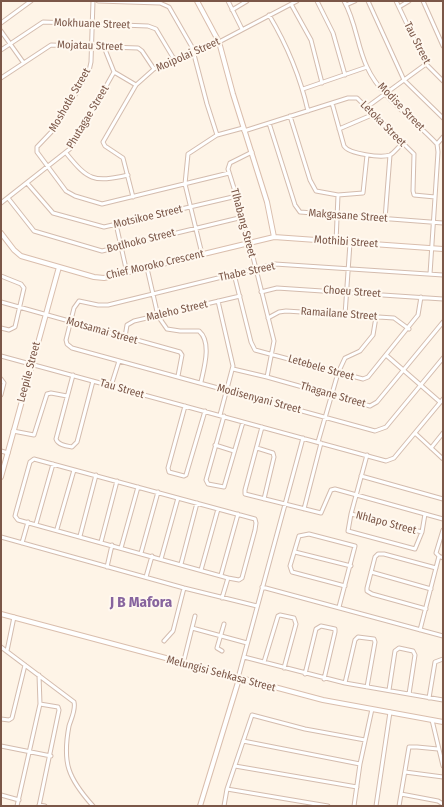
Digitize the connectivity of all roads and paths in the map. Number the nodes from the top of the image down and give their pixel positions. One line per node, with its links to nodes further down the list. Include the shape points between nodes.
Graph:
1 (31, 1): 20 (street)
2 (93, 1): 21 (street, Moshotle Street)
3 (98, 1): 30 (street, via 166,5)
4 (197, 1): 24 (street)
5 (228, 1): 18 (street)
6 (247, 1): 18 (street)
7 (297, 1): 15 (street, Moipolai Street)
8 (317, 1): 37 (street, via 333,34)
9 (344, 1): 16 (street, Modise Street)
10 (355, 1): 16 (street)
11 (368, 1): 39 (street)
12 (396, 1): 17 (street, Tau Street)
13 (409, 1): 17 (street)
14 (422, 1): 26 (street)
15 (292, 4): 19 (street, Moipolai Street); 41 (street, via 310,40)
16 (346, 5): 34 (street, Modise Street)
17 (399, 7): 33 (street, Tau Street)
18 (232, 10): 22 (street)
19 (269, 15): 22 (street, Moipolai Street); 43 (street, via 285,41)
20 (1, 23)
21 (92, 24): 25 (street, Mokhuane Street, via 40,22); 27 (street, Moshotle Street); 31 (street, Mokhuane Street, via 154,27)
22 (242, 29): 24 (street, Moipolai Street)
23 (1, 30): 25 (street)
24 (219, 42): 30 (street, Moipolai Street); 52 (street)
25 (10, 44): 29 (street, Mokhuane Street); 32 (street)
26 (443, 46)
27 (91, 47): 28 (street, Mojatau Street); 32 (street, Mojatau Street, via 48,45); 62 (street, Moshotle Street, via 88,71 57,126 37,147)
28 (104, 47): 35 (street, Mojatau Street, via 139,48); 36 (street)
29 (1, 50)
30 (193, 52): 31 (street, Moipolai Street); 54 (street)
31 (174, 59): 35 (street, Moipolai Street)
32 (23, 62): 38 (street, Mojatau Street)
33 (426, 64): 39 (street); 40 (street, Tau Street)
34 (367, 67): 37 (street); 44 (street, Modise Street)
35 (154, 69): 42 (street, Moipolai Street)
36 (114, 72): 42 (street); 59 (street, Phutagae Street)
37 (345, 75): 41 (street)
38 (1, 78)
39 (404, 80): 44 (street); 50 (street)
40 (443, 81)
41 (322, 82): 43 (street)
42 (136, 86): 64 (street, Moipolai Street, via 103,142 123,158)
43 (303, 89): 47 (street)
44 (386, 94): 46 (street); 57 (street, Modise Street)
45 (332, 103): 46 (street, Letoka Street, via 354,97); 47 (street, Letoka Street); 53 (street)
46 (367, 107): 48 (street, Letoka Street)
47 (308, 111): 49 (street, Letoka Street)
48 (374, 114): 53 (street); 56 (street, Letoka Street)
49 (290, 116): 51 (street, Letoka Street); 67 (street, via 314,189)
50 (443, 118)
51 (269, 123): 52 (street, Letoka Street); 74 (street, Makgasane Street, via 296,208 304,213)
52 (244, 129): 54 (street, Letoka Street); 58 (street)
53 (339, 129): 60 (street, via 345,148)
54 (217, 135): 66 (street, Letoka Street, via 188,153)
55 (443, 137): 57 (street)
56 (402, 144): 61 (street); 70 (street, Letoka Street, via 415,157 413,194)
57 (437, 144): 70 (street)
58 (252, 152): 63 (street, Tlhabang Street, via 230,163); 82 (street, via 269,208)
59 (66, 153): 62 (street, Phutagae Street); 64 (street, via 81,172 89,176 103,180)
60 (367, 155): 61 (street); 67 (street, via 364,191 360,194)
61 (390, 155): 76 (street)
62 (47, 166): 65 (street, Phutagae Street); 69 (street, via 66,191 75,196 104,204)
63 (229, 173): 66 (street); 68 (street, Tlhabang Street)
64 (128, 176): 69 (street, Moipolai Street)
65 (27, 183): 71 (street, Phutagae Street); 79 (street, Motsikoe Street, via 56,214 102,227)
66 (185, 184): 69 (street); 73 (street)
67 (338, 195): 74 (street)
68 (237, 196): 73 (street, Motsikoe Street); 75 (street, Tlhabang Street)
69 (133, 197)
70 (435, 197): 77 (street)
71 (8, 198): 72 (street, Phutagae Street); 86 (street, Botlhoko Street, via 30,228 36,232 102,251)
72 (1, 203)
73 (191, 206): 79 (street, Motsikoe Street); 80 (street)
74 (336, 216): 76 (street, Makgasane Street); 83 (street)
75 (243, 217): 80 (street, Botlhoko Street); 84 (street, Tlhabang Street)
76 (385, 219): 77 (street, Makgasane Street)
77 (433, 222): 78 (street, Makgasane Street); 87 (street)
78 (443, 223)
79 (116, 224): 86 (street)
80 (196, 228): 86 (street, Botlhoko Street); 89 (street)
81 (1, 233): 90 (street, Chief Moroko Crescent, via 21,256)
82 (274, 237): 83 (street, Mothibi Street); 84 (street, Mothibi Street)
83 (336, 242): 85 (street, Mothibi Street)
84 (249, 243): 89 (street, Chief Moroko Crescent); 92 (street, Tlhabang Street)
85 (350, 243): 87 (street, Mothibi Street); 93 (street)
86 (121, 247): 94 (street)
87 (432, 248): 88 (street, Mothibi Street); 96 (street)
88 (443, 249)
89 (202, 254): 91 (street, Chief Moroko Crescent)
90 (59, 267): 94 (street, Chief Moroko Crescent, via 98,278); 108 (street, Leepile Street)
91 (147, 268): 94 (street, Chief Moroko Crescent); 101 (street)
92 (255, 268): 93 (street, Thabe Street, via 275,264); 95 (street, Thabe Street); 99 (street, Tlhabang Street)
93 (348, 269): 96 (street, Thabe Street); 100 (street)
94 (127, 273)
95 (234, 274): 101 (street, Thabe Street); 102 (street, Letebele Street)
96 (430, 274): 97 (street, Thabe Street)
97 (443, 275)
98 (1, 276): 107 (street, via 21,284 24,288)
99 (262, 292): 100 (street, Choeu Street, via 277,288); 112 (street, Tlhabang Street)
100 (347, 292): 103 (street, Choeu Street); 109 (street)
101 (154, 293): 110 (street); 113 (street, Thabe Street, via 108,305 79,301 75,304)
102 (240, 296): 105 (street, Maleho Street); 118 (street, Letebele Street, via 252,346 257,352)
103 (421, 297): 104 (street, Choeu Street); 116 (street, Letebele Street, via 419,313)
104 (443, 299)
105 (218, 301): 110 (street, Maleho Street); 124 (street)
106 (1, 302): 107 (street, Motsamai Street)
107 (20, 307): 108 (street, Motsamai Street); 115 (street, via 13,329)
108 (45, 314): 113 (street, Motsamai Street); 123 (street, Leepile Street)
109 (345, 315): 111 (street, Ramailane Street); 112 (street, Ramailane Street, via 286,311)
110 (158, 316): 117 (street, Maleho Street, via 128,324); 132 (street, via 168,330 201,333 206,354)
111 (376, 316): 116 (street, Ramailane Street, via 398,319); 126 (street, via 373,335 360,351 345,358)
112 (268, 318): 118 (street, Tlhabang Street, via 275,344)
113 (70, 322): 117 (street, Motsamai Street); 122 (street, Modisenyani Street, via 67,344)
114 (443, 322): 125 (street, Thagane Street)
115 (1, 328)
116 (409, 328): 119 (street, Letebele Street)
117 (125, 337): 128 (street, Motsamai Street, via 180,353)
118 (273, 355): 126 (street, Letebele Street); 129 (street, Tlhabang Street)
119 (386, 355): 125 (street); 126 (street, Letebele Street, via 365,379)
120 (1, 356): 123 (street, Tau Street)
121 (443, 358): 133 (street, Modisenyani Street)
122 (119, 361): 128 (street, Modisenyani Street); 134 (street)
123 (32, 364): 127 (street, Tau Street); 147 (street, Leepile Street)
124 (233, 369): 129 (street, Thagane Street); 135 (street)
125 (403, 370): 133 (street); 137 (street, Thagane Street, via 372,406)
126 (338, 372): 137 (street)
127 (73, 375): 131 (street, Tau Street); 138 (street)
128 (178, 376): 132 (street, Modisenyani Street)
129 (268, 377): 137 (street, Thagane Street)
130 (1, 379): 136 (street, via 4,383)
131 (93, 381): 134 (street, Tau Street); 138 (street, via 77,442 72,447 59,443 56,439)
132 (201, 382): 135 (street, Modisenyani Street)
133 (422, 385): 140 (street); 144 (street, Modisenyani Street, via 383,430 375,431)
134 (111, 386): 141 (street, Tau Street)
135 (228, 390): 143 (street); 144 (street, Modisenyani Street)
136 (1, 395)
137 (332, 395): 144 (street)
138 (68, 396): 147 (street, via 47,394 34,435)
139 (443, 399): 140 (street, Tau Street)
140 (440, 402): 148 (street, Tau Street)
141 (185, 406): 142 (street, Tau Street); 142 (street, via 168,468 172,474 186,475)
142 (204, 411): 143 (street, Tau Street)
143 (222, 416): 145 (street, Tau Street); 152 (street)
144 (327, 417): 151 (street)
145 (243, 422): 146 (street, Tau Street); 156 (street)
146 (262, 427): 150 (street, Tau Street); 153 (street)
147 (13, 431): 157 (street, Leepile Street)
148 (415, 433): 154 (street); 158 (street, Tau Street, via 390,461)
149 (443, 433): 154 (street)
150 (303, 438): 151 (street, Tau Street); 173 (street)
151 (320, 443): 158 (street, Tau Street); 175 (street)
152 (215, 445): 156 (street); 156 (street, via 206,481 214,486 224,487)
153 (257, 448): 170 (street, via 272,452 274,455); 170 (street, via 244,493)
154 (431, 448): 159 (street)
155 (1, 451): 157 (street)
156 (234, 451)
157 (8, 453): 164 (street, Leepile Street)
158 (367, 455): 163 (street)
159 (443, 458)
160 (53, 464): 161 (street); 180 (street, via 34,459 30,461 15,516 18,520); 181 (street)
161 (74, 470): 162 (street); 182 (street)
162 (96, 475): 165 (street); 185 (street)
163 (361, 476): 168 (street); 171 (street)
164 (1, 477)
165 (118, 481): 166 (street); 188 (street)
166 (138, 487): 167 (street); 191 (street)
167 (158, 492): 169 (street); 193 (street)
168 (356, 495): 175 (street, via 332,488 322,513); 177 (street); 178 (street)
169 (178, 498): 172 (street); 197 (street)
170 (264, 499): 173 (street)
171 (443, 499)
172 (197, 503): 174 (street); 198 (street)
173 (285, 504): 175 (street); 208 (street)
174 (218, 508): 176 (street); 202 (street)
175 (304, 509)
176 (238, 514): 204 (street); 206 (street, via 255,519 256,523 242,578)
177 (351, 514): 184 (street, Nhlapo Street); 184 (street, via 347,528 349,532 414,549)
178 (426, 514): 179 (street); 184 (street)
179 (443, 519)
180 (28, 522): 181 (street); 189 (street)
181 (36, 524): 182 (street)
182 (57, 529): 185 (street)
183 (443, 530): 187 (street)
184 (422, 532)
185 (80, 536): 188 (street)
186 (1, 537): 189 (street)
187 (442, 539): 195 (street, via 436,551)
188 (101, 542): 190 (street)
189 (22, 544): 200 (street)
190 (112, 545): 191 (street); 200 (street)
191 (121, 548): 193 (street)
192 (295, 552): 199 (street); 199 (street, via 299,536 305,533 312,534 354,546); 207 (street, via 290,566 292,572)
193 (141, 553): 194 (street)
194 (152, 556): 197 (street); 205 (street)
195 (439, 556): 196 (street); 201 (street)
196 (443, 558)
197 (161, 559): 198 (street)
198 (181, 564): 202 (street)
199 (350, 566): 207 (street)
200 (107, 567): 205 (street)
201 (436, 568): 203 (street, via 381,554 375,557); 210 (street)
202 (201, 570): 204 (street)
203 (371, 572): 210 (street); 214 (street, via 368,592)
204 (221, 575): 206 (street)
205 (146, 577): 209 (street)
206 (228, 578): 211 (street)
207 (345, 586): 213 (street)
208 (262, 587): 212 (street); 213 (street)
209 (184, 588): 211 (street); 223 (street, via 173,631)
210 (431, 590): 214 (street)
211 (222, 598): 212 (street)
212 (256, 606): 224 (street)
213 (340, 607): 220 (street)
214 (426, 609): 220 (street)
215 (1, 614): 217 (street, Melungisi Sehkasa Street)
216 (195, 616): 219 (street)
217 (14, 617): 226 (street); 231 (street, Melungisi Sehkasa Street)
218 (224, 624): 221 (street)
219 (192, 628): 221 (street); 231 (street)
220 (420, 630): 222 (street)
221 (220, 636): 224 (street); 227 (street, via 217,648)
222 (443, 636)
223 (164, 641)
224 (247, 643): 228 (street)
225 (1, 648): 226 (street)
226 (7, 651): 232 (street)
227 (222, 651)
228 (244, 657): 230 (street); 236 (street)
229 (443, 659): 242 (street, via 435,662)
230 (264, 662): 233 (street); 233 (street, via 278,616 294,618 296,624)
231 (183, 664): 236 (street, Melungisi Sehkasa Street)
232 (25, 665): 235 (street); 247 (street, via 12,718)
233 (284, 668): 234 (street)
234 (305, 674): 237 (street); 237 (street, via 316,629 324,626 335,629)
235 (39, 675): 244 (street); 270 (street, via 75,703 66,747 66,760 76,783)
236 (238, 678): 245 (street, Melungisi Sehkasa Street, via 323,700); 271 (street)
237 (324, 679): 238 (street)
238 (345, 683): 239 (street); 239 (street, via 356,640 358,637 364,637 376,642)
239 (367, 687): 240 (street)
240 (389, 690): 241 (street); 241 (street, via 395,651 399,648 413,651 415,655)
241 (409, 694): 242 (street)
242 (429, 698): 243 (street)
243 (443, 700)
244 (40, 704): 254 (street); 255 (street, via 59,708)
245 (372, 709): 246 (street, Melungisi Sehkasa Street); 250 (street)
246 (390, 712): 248 (street, Melungisi Sehkasa Street); 275 (street)
247 (1, 720)
248 (432, 720): 249 (street, Melungisi Sehkasa Street); 253 (street)
249 (443, 722)
250 (365, 740): 251 (street, via 305,729 254,715 251,716); 256 (street)
251 (243, 741): 256 (street); 257 (street)
252 (1, 746): 254 (street)
253 (438, 750): 258 (street); 259 (street, via 409,747)
254 (30, 752): 255 (street); 265 (street)
255 (51, 756): 268 (street)
256 (360, 764): 261 (street)
257 (235, 766): 261 (street); 262 (street)
258 (443, 766)
259 (405, 772): 260 (street); 263 (street)
260 (443, 777)
261 (357, 787): 274 (street)
262 (227, 790): 272 (street); 273 (street)
263 (401, 794): 266 (street); 276 (street)
264 (1, 795): 265 (street)
265 (18, 800): 267 (street)
266 (443, 804)
267 (17, 806)
268 (39, 806): 269 (street)
269 (45, 806)
270 (93, 806)
271 (200, 806)
272 (224, 806)
273 (328, 806)
274 (354, 806)
275 (376, 806)
276 (399, 806)

